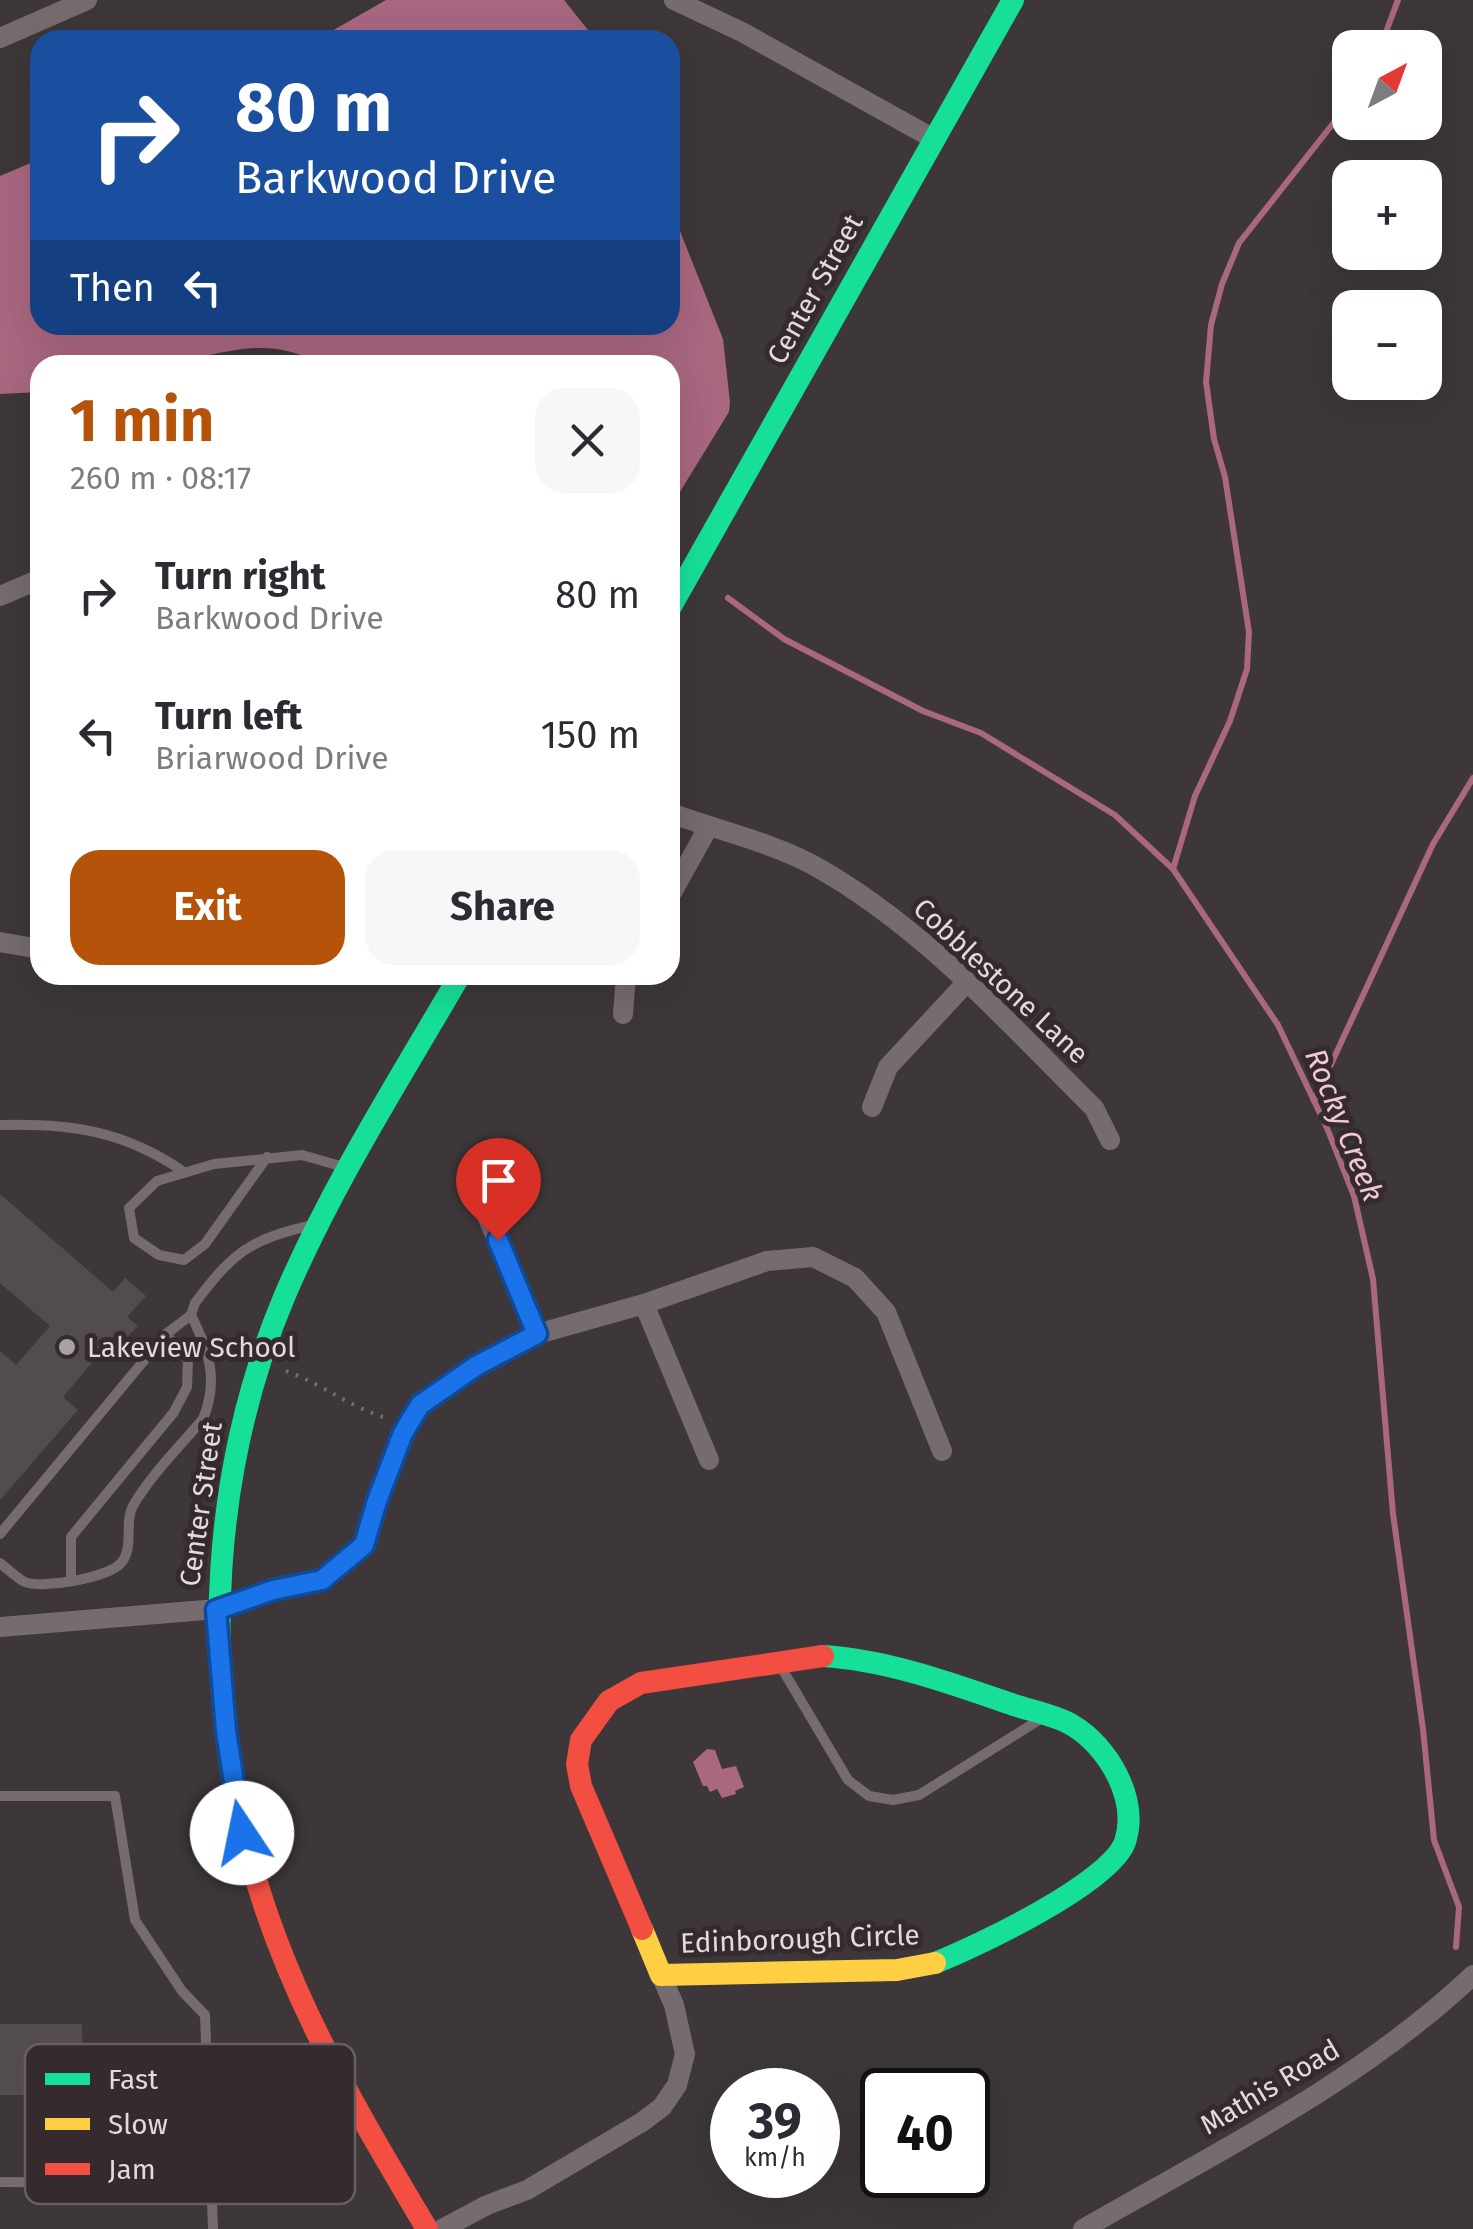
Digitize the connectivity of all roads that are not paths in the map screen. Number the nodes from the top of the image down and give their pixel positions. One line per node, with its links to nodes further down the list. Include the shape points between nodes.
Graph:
1 (88, 0): 4 (street)
2 (674, 0): 5 (street)
3 (1012, 0): 5 (street, Center Street)
4 (0, 38)
5 (934, 139): 7 (street, Center Street)
6 (30, 583): 8 (street)
7 (680, 590)
8 (0, 596)
9 (680, 816): 10 (street, Cobblestone Lane)
10 (709, 826): 11 (street); 14 (street, Cobblestone Lane, via 809,863 878,905)
11 (680, 878)
12 (0, 942): 13 (street)
13 (30, 947)
14 (967, 982): 18 (street, via 888,1067); 20 (street, Cobblestone Lane, via 1094,1108)
15 (454, 985): 22 (street, Center Street)
16 (625, 985): 17 (street)
17 (623, 1014)
18 (872, 1107)
19 (0, 1124): 23 (lane, via 96,1130 153,1151)
20 (1110, 1140)
21 (267, 1157): 22 (lane, via 302,1155); 23 (lane); 23 (lane, via 205,1244 184,1260 134,1238 129,1208 158,1181)
22 (350, 1168): 25 (street, Center Street)
23 (184, 1172)
24 (471, 1178): 29 (street)
25 (320, 1223): 27 (lane, via 246,1247); 35 (street, Center Street, via 252,1384 226,1502)
26 (644, 1304): 29 (street); 30 (street, via 766,1261 814,1257 855,1278 886,1312); 31 (street)
27 (191, 1315): 28 (lane); 34 (lane, via 212,1363 202,1419 132,1506 120,1564 94,1578)
28 (166, 1334): 32 (lane); 34 (lane, via 188,1360 188,1387 71,1537)
29 (537, 1334): 35 (street, via 420,1405 364,1545 322,1580)
30 (942, 1451)
31 (709, 1460)
32 (0, 1534)
33 (0, 1563): 34 (lane, via 31,1584)
34 (71, 1579)
35 (216, 1610): 36 (street); 43 (street, Center Street, via 232,1784 254,1881)
36 (0, 1627)
37 (778, 1662): 38 (street, Edinborough Circle, via 858,1658); 38 (lane, via 848,1780 870,1796 918,1795); 41 (street, Edinborough Circle, via 642,1683 609,1701 581,1740 582,1786)
38 (1048, 1714): 41 (street, Edinborough Circle, via 1072,1724 1116,1772 1127,1803 1125,1840 1109,1866 1031,1918 937,1963 896,1970)
39 (0, 1796): 42 (lane, via 116,1796 136,1920 205,2016)
40 (1473, 1974): 47 (street, Mathis Road, via 1385,2048 1308,2100)
41 (661, 1975): 46 (street, Edinborough Circle, via 685,2054 677,2085 662,2106 527,2190)
42 (206, 2044)
43 (322, 2044)
44 (355, 2103): 45 (street, Center Street)
45 (426, 2229)
46 (442, 2229)
47 (1083, 2229)

